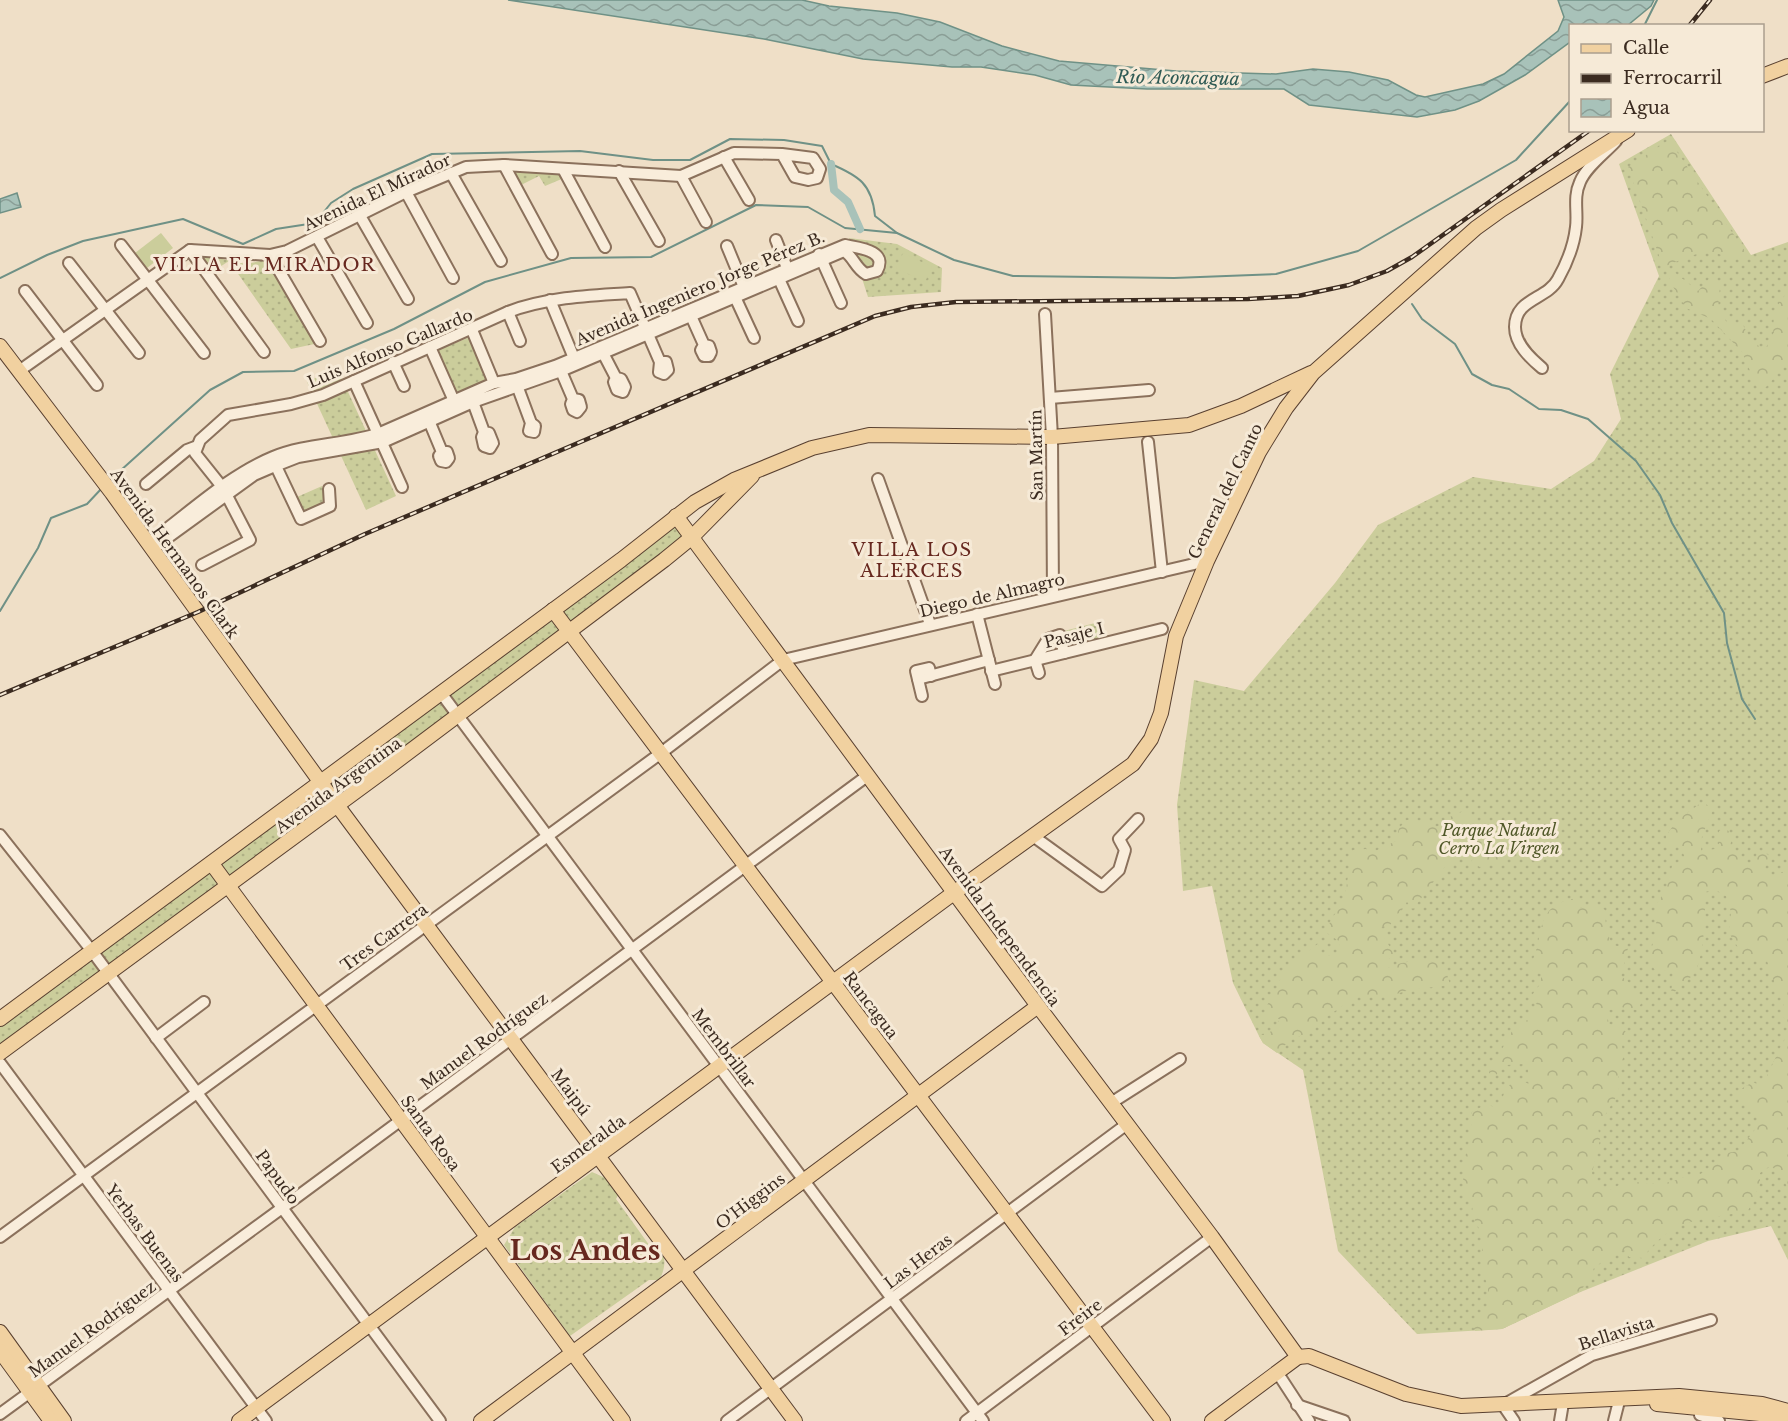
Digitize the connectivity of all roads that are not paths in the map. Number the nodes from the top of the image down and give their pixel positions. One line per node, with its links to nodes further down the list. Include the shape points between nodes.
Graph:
1 (1788, 66): 2 (main road)
2 (1764, 75)
3 (1626, 132): 59 (street, via 1581,179 1576,192 1575,237 1558,280 1553,288 1522,306 1517,316 1519,341); 62 (main road, General del Canto, via 1476,228)
4 (782, 154): 5 (street, Avenida El Mirador, via 734,153)
5 (724, 157): 10 (street, Avenida El Mirador); 12 (street)
6 (504, 165): 7 (street, Avenida El Mirador); 9 (street, Avenida El Mirador, via 466,167); 22 (street)
7 (562, 169): 8 (street, Avenida El Mirador); 20 (street)
8 (619, 171): 10 (street, Avenida El Mirador); 17 (street)
9 (451, 173): 11 (street, Avenida El Mirador); 25 (street)
10 (681, 176): 14 (street)
11 (406, 192): 13 (street, Avenida El Mirador); 28 (street)
12 (749, 200)
13 (359, 214): 16 (street, Avenida El Mirador); 34 (street)
14 (706, 222)
15 (786, 235): 27 (street, via 773,241)
16 (317, 237): 23 (street, Avenida El Mirador); 42 (street)
17 (659, 240)
18 (121, 245): 29 (street)
19 (727, 246): 31 (street)
20 (605, 247)
21 (190, 250): 23 (street, Avenida El Mirador); 29 (street); 52 (street)
22 (552, 254)
23 (270, 255): 47 (street)
24 (821, 257): 24 (street, Avenida Ingeniero Jorge Pérez B., via 844,251 866,274 877,271 880,265 877,254 845,245); 27 (street, Avenida Ingeniero Jorge Pérez B.); 30 (street, Avenida Ingeniero Jorge Pérez B.); 36 (street)
25 (501, 261)
26 (69, 263): 37 (street)
27 (787, 268): 31 (street, Avenida Ingeniero Jorge Pérez B.)
28 (453, 278)
29 (148, 279): 37 (street); 54 (street)
30 (779, 279): 33 (street, Avenida Ingeniero Jorge Pérez B.); 41 (street)
31 (744, 287): 33 (street); 44 (street, Avenida Ingeniero Jorge Pérez B.)
32 (25, 291): 46 (street)
33 (735, 297): 40 (street, Avenida Ingeniero Jorge Pérez B.); 45 (street)
34 (408, 299)
35 (550, 300): 38 (street, Luis Alfonso Gallardo); 44 (street, Luis Alfonso Gallardo, via 630,293); 56 (street)
36 (841, 303)
37 (105, 309): 46 (street); 53 (street)
38 (508, 312): 43 (street, Luis Alfonso Gallardo); 48 (street)
39 (1045, 314): 70 (street, San Martín)
40 (691, 316): 44 (street, Avenida Ingeniero Jorge Pérez B.); 49 (street)
41 (798, 321)
42 (366, 323)
43 (472, 330): 51 (street, Luis Alfonso Gallardo); 65 (street)
44 (647, 331): 55 (street, Avenida Ingeniero Jorge Pérez B.); 56 (street, Avenida Ingeniero Jorge Pérez B.); 58 (street)
45 (753, 338)
46 (62, 340): 60 (street); 67 (street)
47 (320, 341)
48 (520, 341)
49 (704, 345)
50 (0, 346): 60 (main road, Avenida Hermanos Clark)
51 (430, 347): 57 (street, Luis Alfonso Gallardo); 72 (street)
52 (264, 352)
53 (139, 353)
54 (204, 353)
55 (603, 353): 56 (street, Avenida Ingeniero Jorge Pérez B.); 63 (street)
56 (575, 361): 61 (street, Avenida Ingeniero Jorge Pérez B.); 66 (street, Avenida Ingeniero Jorge Pérez B.)
57 (393, 362): 64 (street, Luis Alfonso Gallardo); 68 (street)
58 (660, 362)
59 (1542, 368)
60 (19, 371): 91 (main road, Avenida Hermanos Clark)
61 (561, 371): 66 (street, Avenida Ingeniero Jorge Pérez B.); 71 (street)
62 (1313, 373): 77 (main road, Avenida Argentina, via 1189,425); 92 (main road, General del Canto, via 1259,452)
63 (616, 378)
64 (354, 381): 78 (street); 80 (street, Luis Alfonso Gallardo, via 291,404 228,415)
65 (494, 383): 66 (street, Avenida Ingeniero Jorge Pérez B.); 72 (street, Avenida Ingeniero Jorge Pérez B.)
66 (515, 383): 73 (street, Avenida Ingeniero Jorge Pérez B.); 75 (street)
67 (97, 385)
68 (404, 386)
69 (1149, 390): 70 (street)
70 (1050, 398): 77 (street, San Martín)
71 (573, 399)
72 (454, 401): 74 (street, Avenida Ingeniero Jorge Pérez B.)
73 (473, 402): 74 (street, Avenida Ingeniero Jorge Pérez B.); 76 (street)
74 (427, 417): 78 (street, Avenida Ingeniero Jorge Pérez B.); 81 (street)
75 (531, 423)
76 (484, 432)
77 (1052, 437): 83 (main road, Avenida Argentina, via 869,435 812,448); 95 (street, San Martín)
78 (381, 438): 82 (street, Avenida Ingeniero Jorge Pérez B., via 362,439); 86 (street)
79 (1148, 442): 94 (street)
80 (195, 447): 85 (street, Luis Alfonso Gallardo); 88 (street, via 195,453)
81 (442, 452)
82 (273, 462): 87 (street, via 301,519 330,506); 88 (street, Avenida Ingeniero Jorge Pérez B.)
83 (760, 468): 89 (main road, Avenida Argentina); 90 (main road, Avenida Argentina)
84 (878, 479): 98 (street)
85 (146, 484)
86 (402, 487)
87 (329, 489)
88 (225, 491): 91 (street, Avenida Ingeniero Jorge Pérez B.); 93 (street, via 250,540)
89 (676, 516): 90 (main road, Avenida Independencia); 96 (main road, Avenida Argentina)
90 (691, 538): 100 (main road, Avenida Argentina); 102 (main road, Avenida Independencia)
91 (150, 546): 112 (main road, Avenida Hermanos Clark)
92 (1208, 561): 94 (street, Diego de Almagro); 117 (main road, General del Canto, via 1176,636 1161,713 1151,739 1133,764)
93 (202, 565)
94 (1162, 572): 95 (street, Diego de Almagro)
95 (1053, 596): 97 (street, Diego de Almagro)
96 (553, 610): 100 (main road, Rancagua); 107 (main road, Avenida Argentina)
97 (977, 614): 98 (street, Diego de Almagro); 104 (street)
98 (930, 624): 102 (street, Diego de Almagro)
99 (1162, 628): 101 (street, Pasaje I)
100 (569, 631): 109 (main road, Avenida Argentina); 110 (main road, Rancagua)
101 (1064, 653): 103 (street, Pasaje I); 103 (street, Pasaje I, via 1060,635 1048,639)
102 (783, 660): 110 (street, Tres Carrera); 111 (main road, Avenida Independencia)
103 (1035, 660): 104 (street, Pasaje I); 105 (street)
104 (990, 666): 106 (street); 108 (street, Pasaje I, via 917,675)
105 (1039, 673)
106 (995, 684)
107 (441, 693): 109 (street, Membrillar); 112 (main road, Avenida Argentina)
108 (922, 696)
109 (458, 716): 113 (main road, Avenida Argentina); 116 (street, Membrillar)
110 (661, 753): 116 (street, Tres Carrera); 119 (main road, Rancagua)
111 (867, 776): 119 (street, Manuel Rodríguez); 122 (main road, Avenida Independencia)
112 (321, 783): 113 (main road, Maipú); 118 (main road, Avenida Argentina)
113 (337, 805): 120 (main road, Avenida Argentina); 124 (main road, Maipú)
114 (1138, 819): 121 (street, via 1119,839 1125,850 1119,870)
115 (0, 836): 126 (street, Papudo)
116 (548, 836): 124 (street, Tres Carrera); 125 (street, Membrillar)
117 (1033, 836): 121 (street); 122 (main road, General del Canto)
118 (212, 864): 120 (main road, Santa Rosa); 126 (main road, Avenida Argentina)
119 (746, 866): 125 (street, Manuel Rodríguez); 128 (main road, Rancagua)
120 (228, 886): 127 (main road, Avenida Argentina); 130 (main road, Santa Rosa)
121 (1102, 886): 123 (street)
122 (955, 892): 128 (main road, Esmeralda); 131 (main road, Avenida Independencia)
123 (1097, 897)
124 (426, 925): 130 (street, Tres Carrera); 134 (main road, Maipú)
125 (633, 950): 134 (street, Manuel Rodríguez); 138 (street, Membrillar)
126 (92, 951): 127 (street, Papudo); 132 (main road, Avenida Argentina)
127 (109, 974): 133 (street, Papudo); 135 (main road, Avenida Argentina)
128 (834, 984): 138 (main road, Esmeralda); 140 (main road, Rancagua)
129 (204, 1002): 133 (street)
130 (316, 1005): 139 (street, Tres Carrera); 142 (main road, Santa Rosa)
131 (1038, 1006): 140 (main road, O'Higgins); 141 (main road, Avenida Independencia)
132 (0, 1018)
133 (156, 1038): 139 (street, Papudo)
134 (511, 1040): 142 (street, Manuel Rodríguez); 144 (main road, Maipú)
135 (0, 1053)
136 (1180, 1059): 141 (street)
137 (0, 1063): 146 (street, Yerbas Buenas)
138 (720, 1068): 144 (main road, Esmeralda); 148 (street, Membrillar)
139 (197, 1093): 146 (street, Tres Carrera); 149 (street, Papudo)
140 (919, 1096): 148 (main road, O'Higgins); 150 (main road, Rancagua)
141 (1111, 1103): 143 (main road, Avenida Independencia)
142 (401, 1120): 149 (street, Manuel Rodríguez); 154 (main road, Santa Rosa)
143 (1127, 1124): 150 (street, Las Heras); 153 (main road, Avenida Independencia)
144 (599, 1157): 145 (main road, Esmeralda); 147 (main road, Maipú)
145 (582, 1169): 147 (main road, via 602,1169); 151 (main road, Esmeralda)
146 (84, 1176): 152 (street, Tres Carrera); 158 (street, Yerbas Buenas)
147 (614, 1177): 155 (main road, Maipú)
148 (804, 1181): 157 (main road, O'Higgins); 160 (street, Membrillar)
149 (282, 1209): 158 (street, Manuel Rodríguez); 162 (street, Papudo)
150 (1007, 1213): 160 (street, Las Heras); 163 (main road, Rancagua)
151 (510, 1222): 154 (main road, Esmeralda); 156 (main road, via 498,1238)
152 (0, 1237)
153 (1212, 1237): 163 (street, Freire); 169 (main road, Avenida Independencia)
154 (488, 1238): 156 (main road, Santa Rosa); 162 (main road, Esmeralda)
155 (666, 1246): 157 (main road, Maipú); 159 (main road, via 667,1272)
156 (499, 1252): 165 (main road, Santa Rosa)
157 (684, 1271): 159 (main road, O'Higgins); 171 (main road, Maipú)
158 (170, 1291): 172 (street, Manuel Rodríguez); 177 (street, Yerbas Buenas)
159 (654, 1293): 166 (main road, O'Higgins)
160 (892, 1299): 171 (street, Las Heras); 181 (street, Membrillar)
161 (1711, 1320): 175 (street, Bellavista, via 1592,1355)
162 (369, 1325): 177 (main road, Esmeralda); 186 (street, Papudo)
163 (1092, 1327): 181 (street, Freire); 192 (main road, Rancagua)
164 (0, 1332): 172 (main road)
165 (558, 1333): 166 (main road, via 567,1341); 168 (main road, Santa Rosa)
166 (590, 1341): 168 (main road, O'Higgins)
167 (0, 1351): 172 (main road)
168 (573, 1353): 187 (main road, O'Higgins); 188 (main road, Santa Rosa)
169 (1298, 1357): 170 (main road); 175 (main road, via 1309,1356 1406,1394 1461,1406)
170 (1277, 1372): 176 (street); 193 (main road)
171 (771, 1388): 189 (street, Las Heras); 190 (main road, Maipú)
172 (34, 1389): 179 (street, Manuel Rodríguez); 182 (main road); 183 (main road)
173 (1619, 1401): 174 (main road); 178 (main road, via 1679,1396 1762,1404); 198 (street); 200 (main road, via 1760,1414)
174 (1563, 1403): 175 (main road); 197 (street)
175 (1503, 1404): 196 (street)
176 (1297, 1405): 194 (street); 195 (street)
177 (257, 1408): 184 (main road, Esmeralda); 185 (street, Yerbas Buenas)
178 (1788, 1411)
179 (0, 1414)
180 (1700, 1415): 199 (street)
181 (980, 1417): 191 (street, Freire)
182 (51, 1421)
183 (64, 1421)
184 (239, 1421)
185 (266, 1421)
186 (440, 1421)
187 (481, 1421)
188 (623, 1421)
189 (727, 1421)
190 (795, 1421)
191 (966, 1421)
192 (1163, 1421)
193 (1212, 1421)
194 (1309, 1421)
195 (1344, 1421)
196 (1514, 1421)
197 (1560, 1421)
198 (1614, 1421)
199 (1719, 1421)
200 (1785, 1421)

